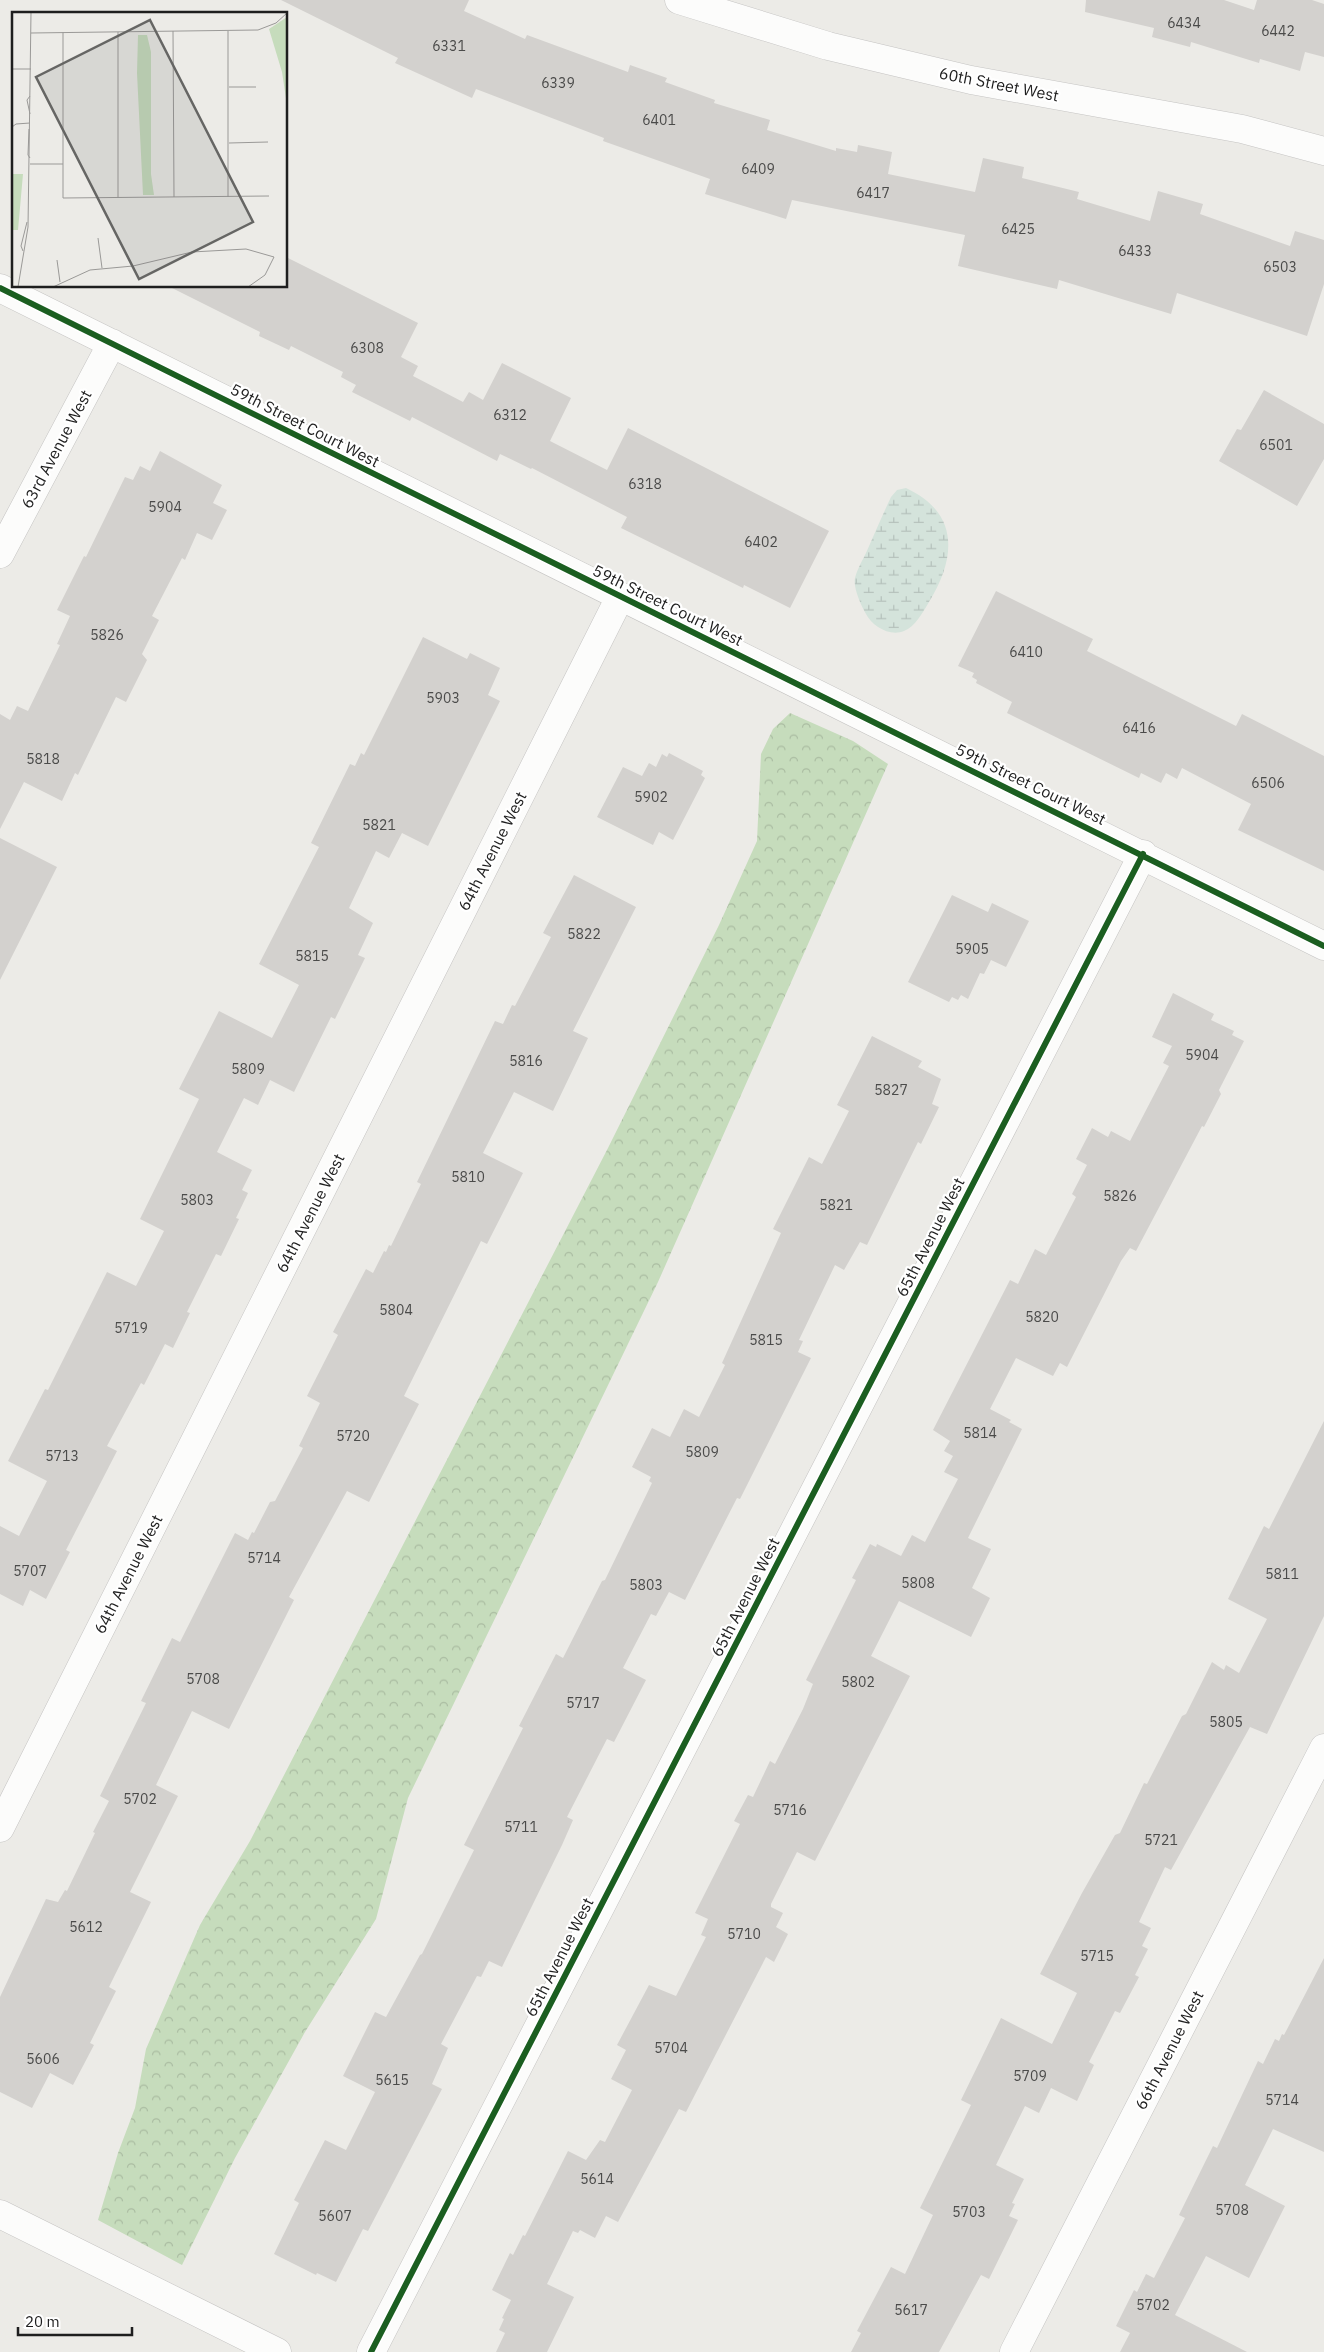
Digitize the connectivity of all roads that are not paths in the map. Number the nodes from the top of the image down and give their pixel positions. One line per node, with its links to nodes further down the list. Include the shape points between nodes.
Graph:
1 (679, 0): 2 (street, 60th Street West, via 828,46 971,80 1242,129)
2 (1324, 151)
3 (0, 288): 4 (street, 59th Street Court West)
4 (112, 343): 5 (street, 63rd Avenue West); 6 (street, 59th Street Court West)
5 (0, 554)
6 (620, 598): 7 (street, 59th Street Court West); 10 (street, 64th Avenue West)
7 (1143, 854): 8 (street, 59th Street Court West); 13 (street, 65th Avenue West)
8 (1324, 946)
9 (1324, 1748): 14 (street, 66th Avenue West)
10 (0, 1828)
11 (0, 2214): 12 (street)
12 (277, 2352)
13 (371, 2352)
14 (1014, 2352)

